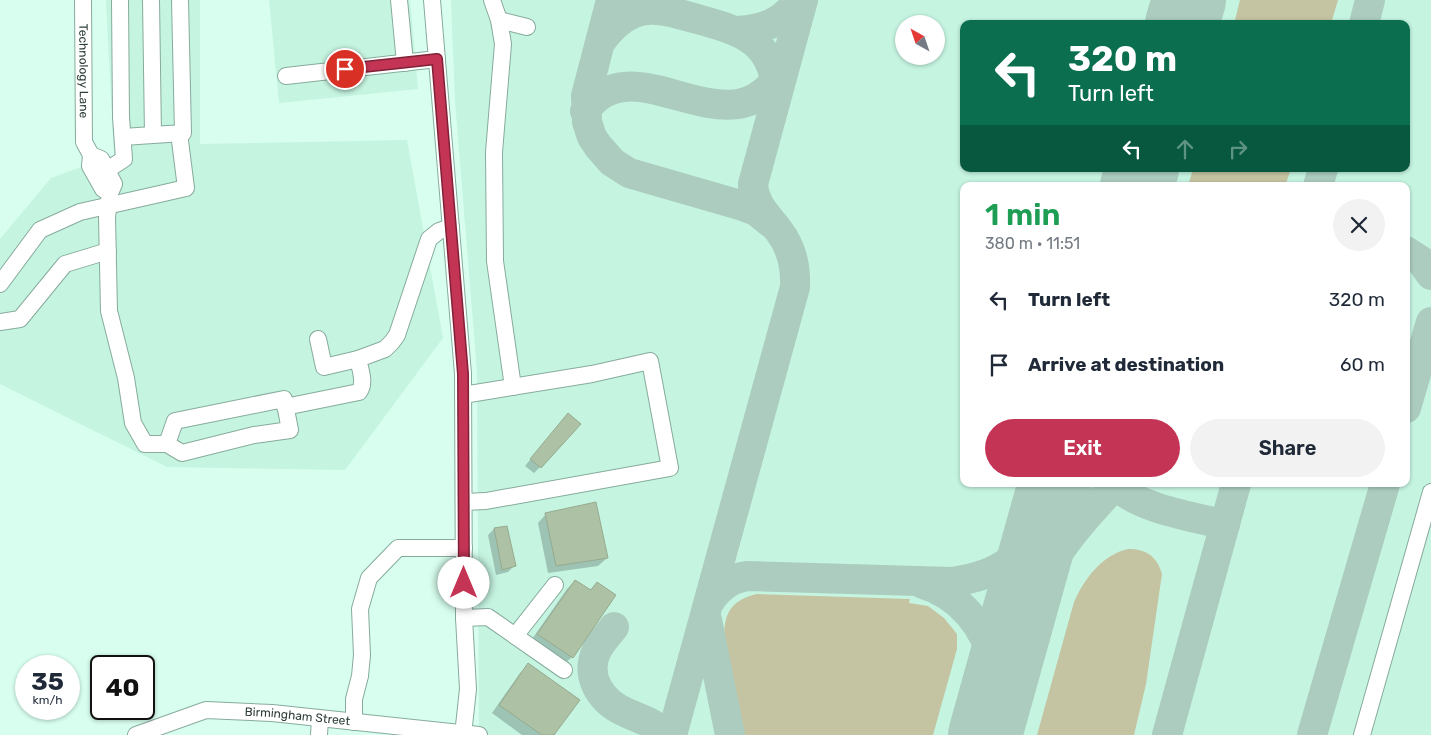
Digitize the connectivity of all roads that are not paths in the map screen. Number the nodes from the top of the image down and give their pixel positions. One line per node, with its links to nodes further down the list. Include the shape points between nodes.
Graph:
1 (83, 0): 16 (street, Technology Lane)
2 (120, 0): 15 (street)
3 (151, 0): 14 (street)
4 (180, 0): 13 (street, via 183,133)
5 (399, 0): 11 (street)
6 (432, 0): 10 (street)
7 (492, 0): 8 (street)
8 (500, 20): 9 (street); 25 (street, via 502,44 494,152 495,261)
9 (527, 27)
10 (437, 59): 11 (street); 19 (street)
11 (404, 63): 12 (street)
12 (286, 76)
13 (180, 134): 14 (street); 18 (street, via 186,188)
14 (153, 135): 15 (street)
15 (123, 136): 17 (street, via 124,159)
16 (88, 149): 17 (street, via 102,159); 18 (street, Technology Lane, via 90,166)
17 (107, 170): 18 (street, via 114,184)
18 (109, 199): 20 (street, via 106,217); 21 (street, via 40,230)
19 (451, 227): 24 (street, via 439,231 429,240 392,342 385,349); 26 (street)
20 (108, 251): 22 (street, via 65,264 20,319); 28 (street, via 108,311 126,378 133,423 145,444)
21 (0, 284)
22 (0, 322)
23 (318, 339): 24 (street, via 324,366)
24 (358, 359): 27 (street, via 363,382 359,392)
25 (513, 387): 26 (street); 30 (street, via 650,361 670,468 486,501)
26 (464, 395): 30 (street)
27 (285, 407): 28 (street, via 284,399 175,421); 28 (street, via 290,430 254,435 182,453)
28 (167, 444)
29 (1431, 492): 42 (street)
30 (464, 502): 31 (street)
31 (464, 548): 33 (street); 37 (street, via 398,548 369,578 360,609 362,655 354,699)
32 (555, 585): 34 (street)
33 (464, 618): 34 (street, via 488,617); 40 (street, via 468,689)
34 (515, 636): 35 (street)
35 (564, 670)
36 (320, 718): 37 (street, Birmingham Street); 38 (street, Birmingham Street, via 206,710); 39 (street)
37 (354, 722): 40 (street, Birmingham Street)
38 (136, 735)
39 (319, 735)
40 (463, 735): 41 (street, Birmingham Street)
41 (479, 735)
42 (1362, 735)

